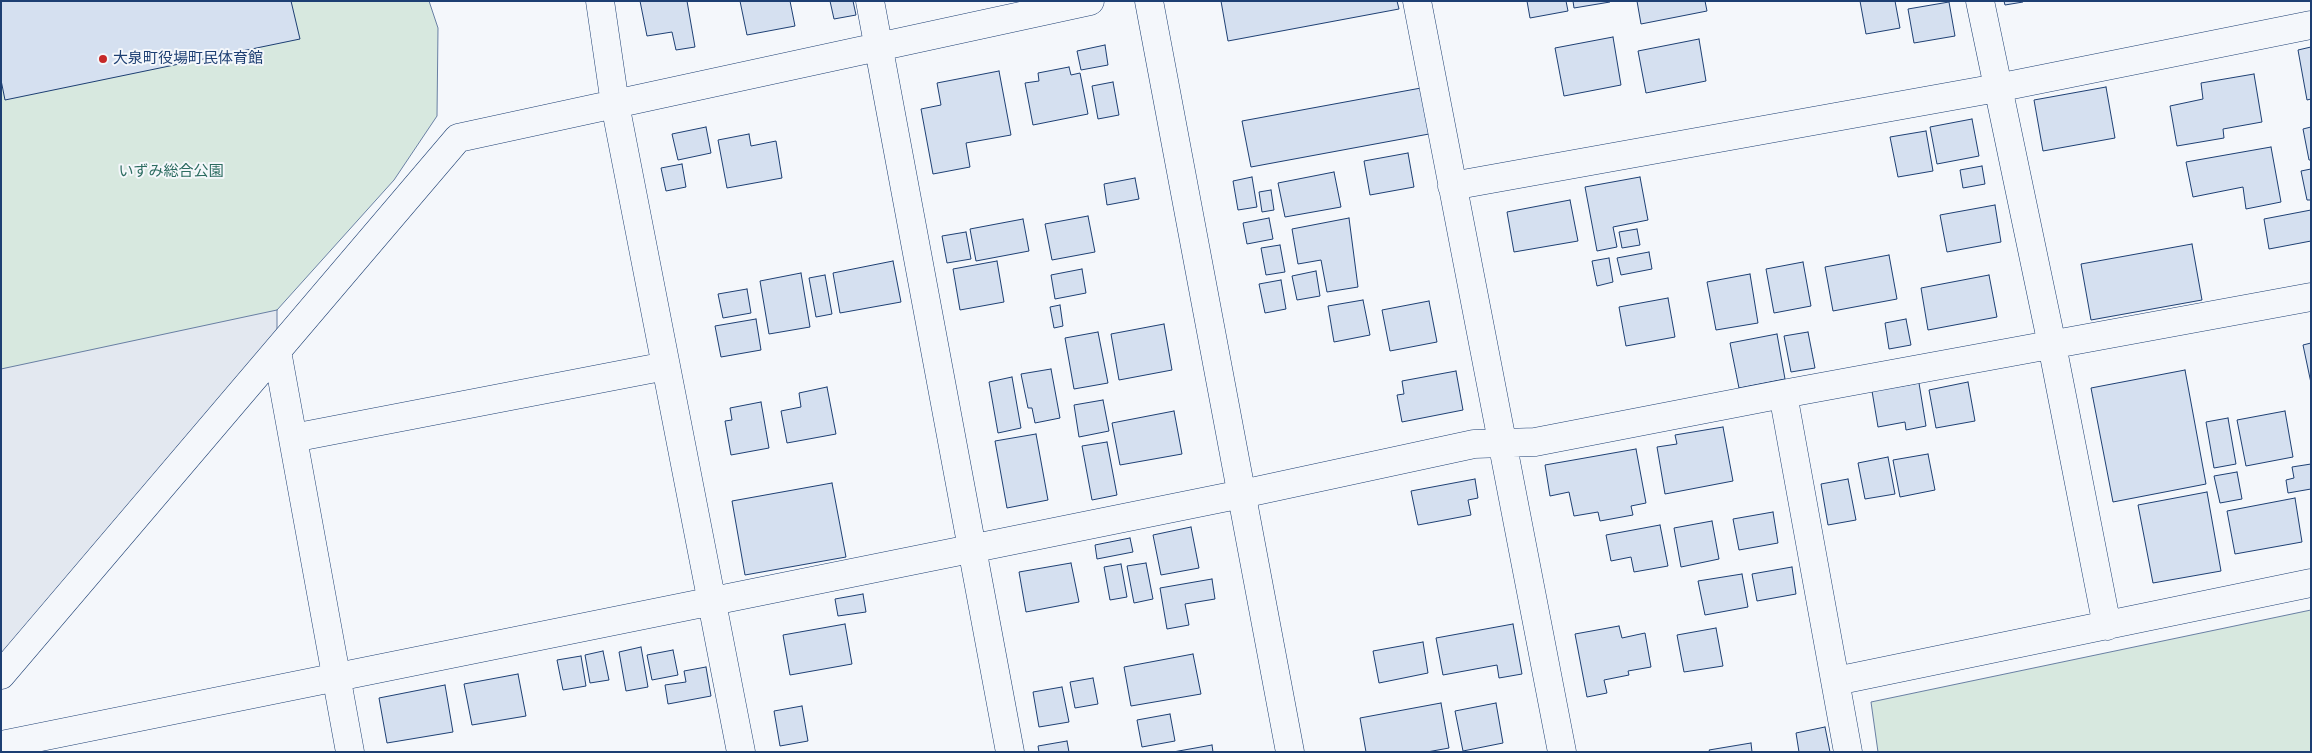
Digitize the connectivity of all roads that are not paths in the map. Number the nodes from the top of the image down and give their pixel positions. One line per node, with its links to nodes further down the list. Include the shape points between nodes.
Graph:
1 (600, 1): 10 (street)
2 (870, 1): 8 (street)
3 (1090, 1): 8 (street)
4 (1149, 1): 19 (street)
5 (1417, 1): 11 (street)
6 (1980, 1): 9 (street)
7 (2311, 25): 9 (street)
8 (879, 47): 10 (street); 20 (street)
9 (1997, 88): 11 (street); 13 (street)
10 (615, 104): 14 (street, via 458,138); 15 (street)
11 (1452, 186): 18 (street)
12 (2311, 297): 13 (street)
13 (2052, 345): 16 (street); 23 (street)
14 (277, 351): 17 (street); 24 (street)
15 (666, 366): 17 (street); 22 (street)
16 (1783, 394): 18 (street, via 1535,442); 26 (street)
17 (293, 438): 25 (street)
18 (1502, 443): 19 (street, via 1474,444); 32 (street)
19 (1242, 494): 20 (street); 31 (street)
20 (972, 549): 22 (street); 30 (street)
21 (2311, 583): 23 (street)
22 (712, 602): 25 (street); 29 (street)
23 (2107, 626): 26 (street)
24 (1, 675)
25 (336, 678): 27 (street); 28 (street)
26 (1836, 681): 33 (street)
27 (1, 746)
28 (350, 752)
29 (741, 752)
30 (1010, 752)
31 (1290, 752)
32 (1562, 752)
33 (1848, 752)

